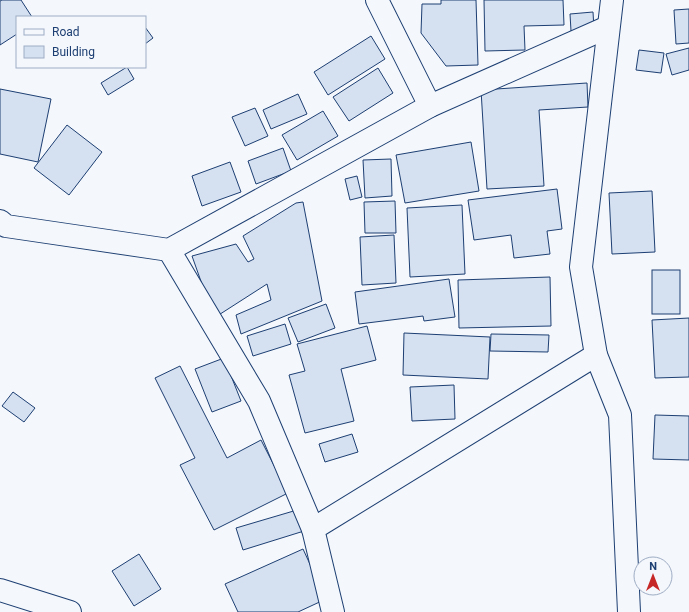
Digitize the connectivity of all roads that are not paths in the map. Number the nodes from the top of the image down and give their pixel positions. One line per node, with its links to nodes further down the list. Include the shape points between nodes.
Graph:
1 (377, 0): 4 (street)
2 (612, 0): 3 (street)
3 (608, 27): 4 (street); 7 (street, via 581,266)
4 (430, 106): 6 (street)
5 (0, 221): 6 (street, via 6,226)
6 (169, 250): 8 (street, via 259,401)
7 (596, 355): 8 (street); 12 (street, via 620,415)
8 (313, 529): 11 (street)
9 (0, 590): 10 (street)
10 (70, 612)
11 (333, 612)
12 (629, 612)

